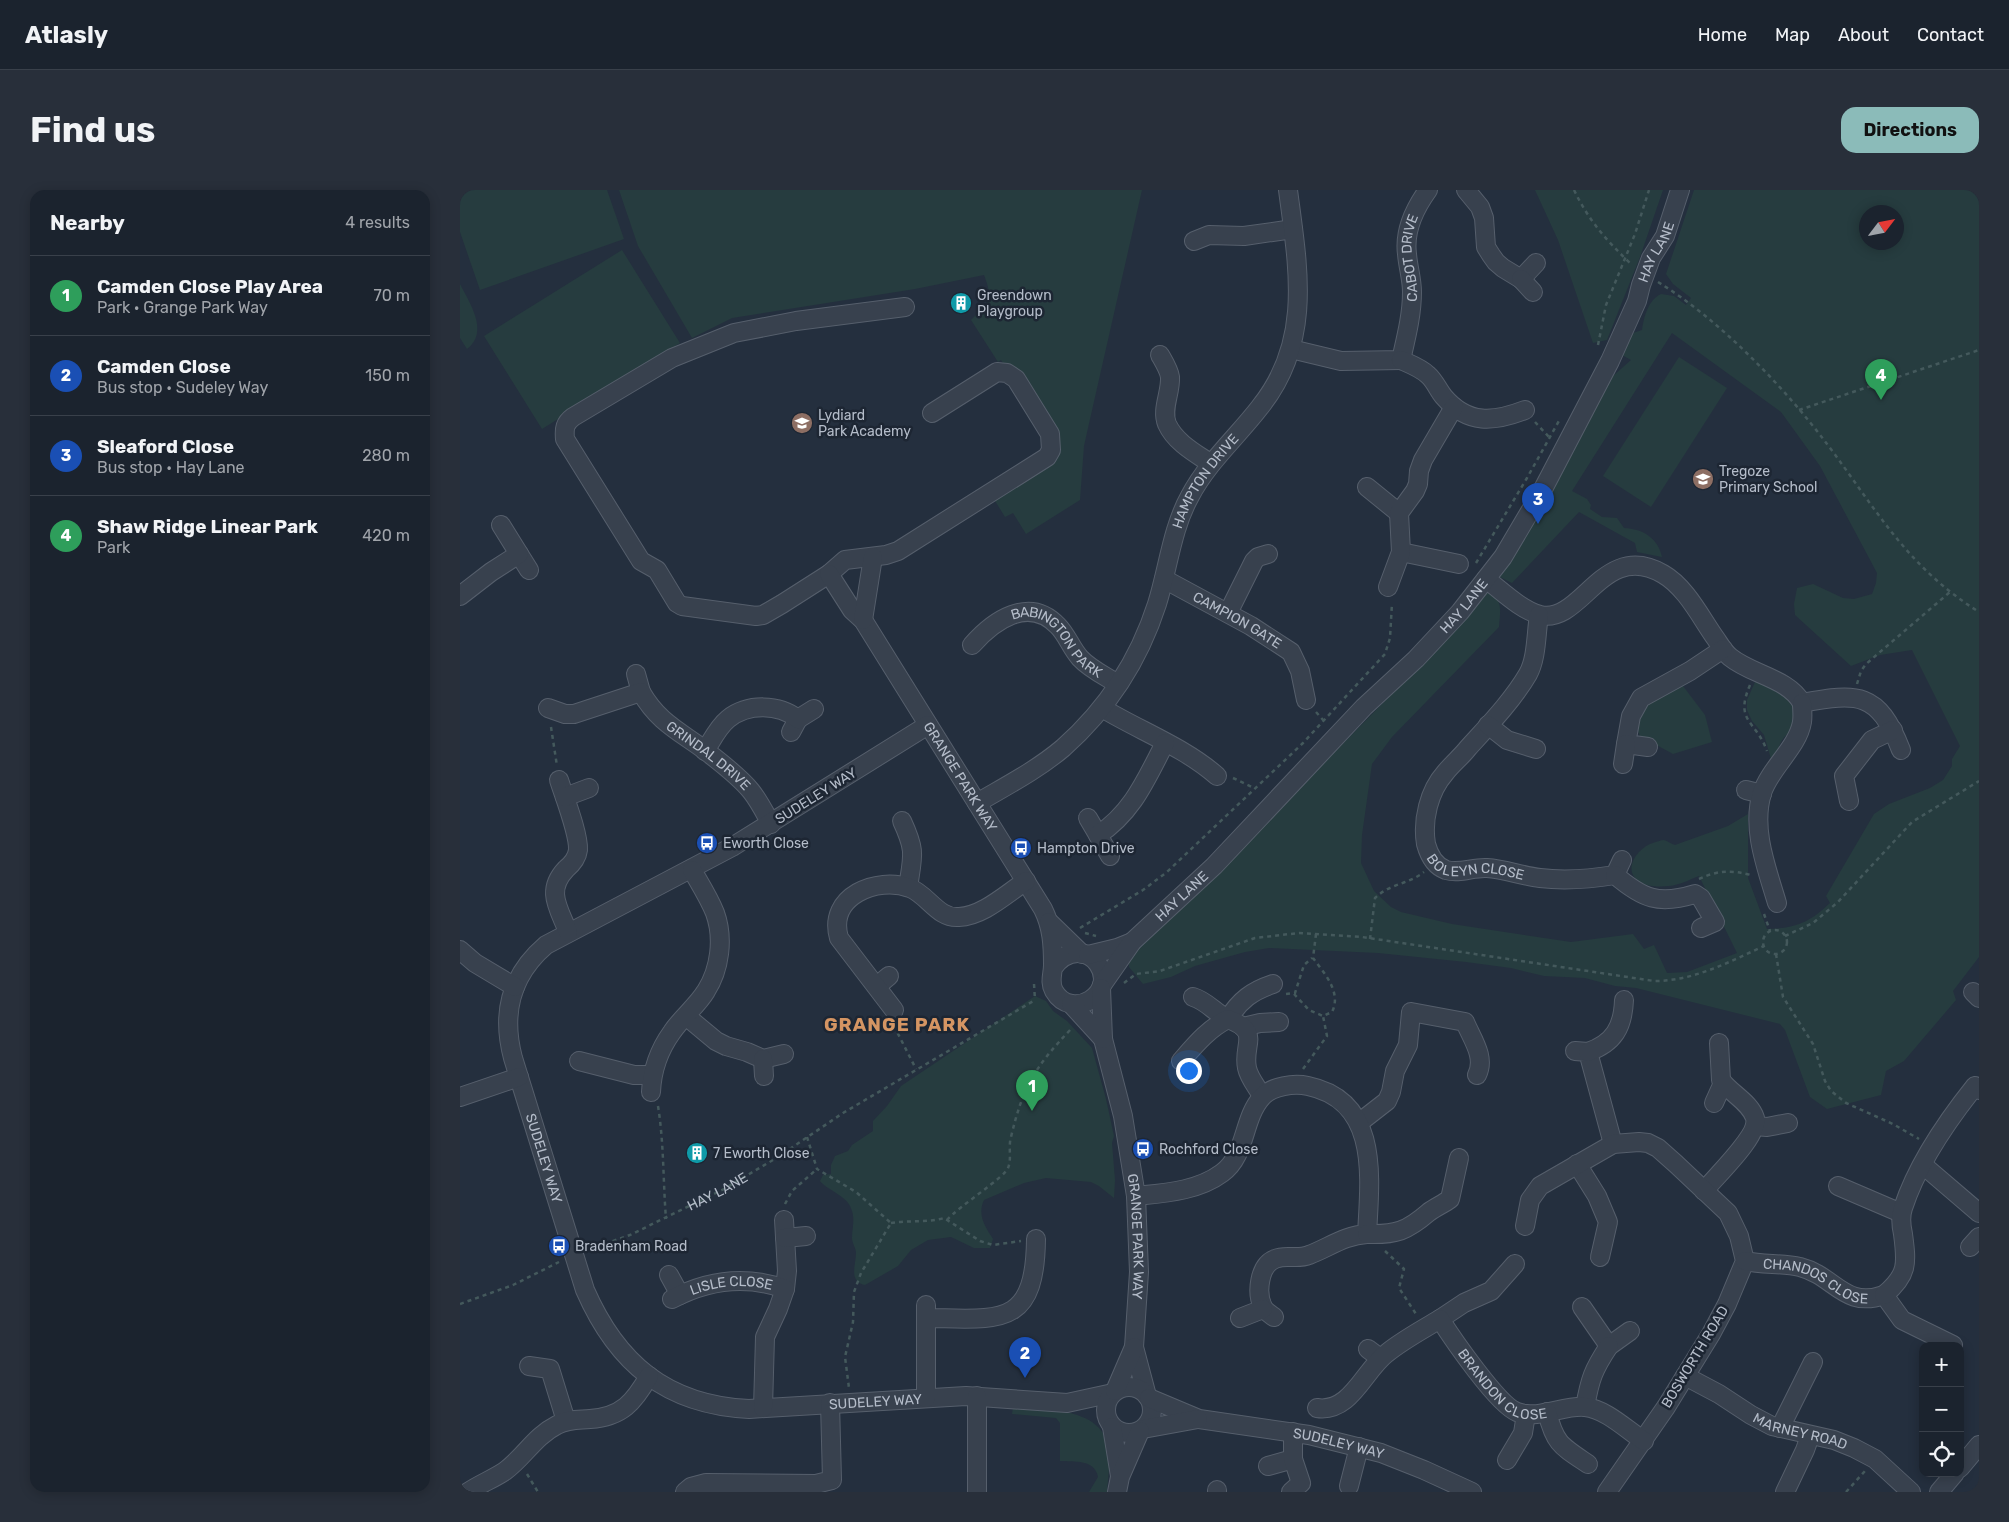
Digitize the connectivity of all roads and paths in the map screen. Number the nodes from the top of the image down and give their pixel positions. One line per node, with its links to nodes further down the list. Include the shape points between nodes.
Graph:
1 (1288, 190): 7 (street, HAMPTON DRIVE)
2 (1428, 190): 19 (street, CABOT DRIVE, via 1410,223 1407,255 1412,279 1412,309)
3 (1466, 190): 12 (street, via 1480,207 1484,218 1486,246 1496,262)
4 (1574, 190): 9 (path, via 1594,225)
5 (1649, 190): 9 (path)
6 (1680, 190): 11 (street, HAY LANE, via 1665,236)
7 (1293, 229): 8 (street, via 1244,236 1209,235); 15 (street, HAMPTON DRIVE, via 1300,287 1297,327)
8 (1194, 241)
9 (1624, 258): 11 (path); 16 (path, via 1603,314)
10 (1536, 263): 12 (street)
11 (1645, 274): 22 (path, via 1697,308); 38 (street, HAY LANE, via 1622,336 1575,430 1530,513)
12 (1521, 279): 13 (street)
13 (1533, 292)
14 (905, 307): 36 (street, via 796,321 734,333 664,362 566,422 565,439 641,561 657,570 682,606 763,616)
15 (1291, 348): 19 (street, via 1341,361); 26 (street, HAMPTON DRIVE, via 1269,396)
16 (1596, 350)
17 (1979, 350): 22 (path)
18 (1160, 356): 26 (street, via 1170,376 1166,422 1182,444)
19 (1401, 360): 20 (street, via 1429,375)
20 (1454, 407): 21 (street, via 1491,420); 28 (street, via 1423,460 1415,491)
21 (1525, 410): 25 (path, via 1540,430)
22 (1799, 410): 39 (path, via 1897,540)
23 (932, 413): 33 (street, via 997,372 1007,373 1016,379 1050,434 1052,450 1046,457 898,551)
24 (1562, 414): 25 (path)
25 (1550, 437): 34 (path, via 1503,518)
26 (1210, 464): 37 (street, HAMPTON DRIVE, via 1189,497 1179,522)
27 (1367, 488): 28 (street)
28 (1399, 513): 32 (street)
29 (501, 525): 30 (street)
30 (520, 554): 35 (street); 41 (street)
31 (1268, 554): 43 (street, via 1254,561)
32 (1406, 554): 34 (street); 40 (street)
33 (874, 557): 36 (street, via 845,560); 45 (street)
34 (1466, 566)
35 (530, 570)
36 (828, 574): 45 (street, GRANGE PARK WAY)
37 (1164, 580): 43 (street, CAMPION GATE); 50 (street, HAMPTON DRIVE, via 1145,634)
38 (1486, 580): 44 (street); 94 (street, HAY LANE, via 1416,659 1350,720 1214,866)
39 (1950, 592): 42 (path); 52 (path, via 1866,664 1858,679)
40 (1390, 594): 73 (path, via 1390,638 1385,654 1302,743)
41 (460, 596)
42 (1979, 612)
43 (1228, 613): 53 (street, CAMPION GATE, via 1290,652 1300,672)
44 (1539, 615): 47 (street, via 1566,610 1607,575 1627,566 1653,568 1679,586); 59 (street, BOLEYN CLOSE, via 1529,671)
45 (867, 626): 58 (street, GRANGE PARK WAY)
46 (972, 645): 50 (street, BABINGTON PARK, via 999,620 1028,612 1040,614 1062,630 1080,659)
47 (1723, 649): 48 (street); 62 (street, via 1690,672 1641,698 1630,716)
48 (1755, 672): 54 (street, via 1788,687); 68 (path, via 1743,712 1761,736)
49 (636, 674): 51 (street, GRINDAL DRIVE)
50 (1118, 684): 56 (street, HAMPTON DRIVE)
51 (641, 692): 55 (street, via 574,714); 66 (street, GRINDAL DRIVE, via 663,721)
52 (1854, 698): 54 (street, via 1838,697); 60 (street, via 1866,700 1878,709)
53 (1306, 700)
54 (1802, 703): 68 (street, via 1802,724 1797,736)
55 (548, 708): 70 (path)
56 (1102, 708): 61 (street); 76 (street, HAMPTON DRIVE, via 1043,763)
57 (814, 710): 66 (street, via 794,726 789,712 771,707 740,712 727,720)
58 (928, 725): 76 (street, GRANGE PARK WAY); 79 (street, SUDELEY WAY)
59 (1488, 725): 64 (street, via 1507,740); 82 (street, BOLEYN CLOSE, via 1443,774 1433,791 1425,824 1427,846)
60 (1893, 730): 65 (street); 75 (street, via 1872,740 1844,776)
61 (1165, 743): 69 (street, via 1201,762); 80 (street, via 1131,805)
62 (1626, 744): 63 (street); 67 (street)
63 (1648, 747)
64 (1536, 749)
65 (1900, 750)
66 (705, 751): 79 (street, GRINDAL DRIVE, via 750,790)
67 (1623, 764)
68 (1774, 770): 86 (street, via 1754,792 1762,848)
69 (1217, 776): 73 (path, via 1232,777)
70 (559, 780): 74 (street)
71 (1979, 781): 92 (path, via 1912,822 1832,907 1812,923)
72 (589, 788): 74 (street)
73 (1254, 788): 89 (path, via 1167,872)
74 (565, 797): 90 (street, via 578,852 554,888)
75 (1849, 801)
76 (977, 803): 84 (street, GRANGE PARK WAY)
77 (1088, 818): 80 (street)
78 (902, 821): 85 (street, via 913,847)
79 (771, 824): 83 (street, SUDELEY WAY)
80 (1098, 835): 81 (street)
81 (1110, 856)
82 (1434, 862): 88 (street, BOLEYN CLOSE, via 1454,872 1484,868 1557,879 1590,879 1619,868 1628,886 1656,900 1695,894 1701,898 1715,922); 93 (path, via 1416,878 1375,898)
83 (692, 870): 90 (street, SUDELEY WAY); 110 (street, via 715,914 720,942 712,980)
84 (1026, 881): 85 (street, via 979,911 956,918); 87 (street, GRANGE PARK WAY)
85 (908, 887): 109 (street, via 880,886 862,890 843,904 838,916 837,930 843,945 883,981)
86 (1777, 903)
87 (1049, 922): 97 (street, GRANGE PARK WAY); 99 (street, GRANGE PARK WAY)
88 (1701, 928)
89 (1079, 929)
90 (568, 932): 102 (street, SUDELEY WAY, via 538,952)
91 (1316, 934): 93 (path); 101 (path, via 1277,934 1255,938 1160,971 1136,974); 111 (path, via 1312,958 1332,986 1335,1000 1332,1012)
92 (1785, 936): 95 (path, via 1780,931 1770,931 1764,939); 98 (path, via 1786,946)
93 (1370, 939): 95 (path, via 1654,981 1698,974)
94 (1132, 942): 97 (street, HAY LANE); 103 (street, HAY LANE)
95 (1764, 946): 98 (path)
96 (460, 950): 102 (street)
97 (1085, 954): 99 (street, via 1065,956); 103 (street, GRANGE PARK WAY, via 1100,967)
98 (1776, 954): 135 (path, via 1783,997 1813,1044 1831,1091 1846,1103 1893,1124)
99 (1053, 968): 108 (street, GRANGE PARK WAY, via 1053,990)
100 (1274, 984): 114 (street, via 1259,988 1240,1002)
101 (1122, 986)
102 (515, 987): 122 (street, SUDELEY WAY, via 508,1008 507,1032)
103 (1102, 987): 108 (street, via 1088,1002); 115 (street, GRANGE PARK WAY)
104 (1294, 994): 111 (path, via 1309,1010)
105 (1193, 997): 114 (street)
106 (1624, 1000): 134 (street, via 1621,1023 1589,1050)
107 (1041, 1002): 120 (path, HAY LANE, via 1035,1000)
108 (1071, 1004): 113 (street, GRANGE PARK WAY)
109 (894, 1010): 120 (path, via 891,1019)
110 (686, 1016): 117 (street, via 726,1046 747,1052 764,1068); 123 (street, via 664,1043)
111 (1323, 1016): 125 (path, via 1327,1036 1300,1075)
112 (1279, 1022): 114 (street)
113 (1082, 1023): 115 (street, GRANGE PARK WAY); 147 (path, via 1049,1053 1029,1080 1010,1141 1008,1168)
114 (1236, 1023): 119 (street, via 1199,1040); 127 (street, via 1249,1038 1248,1071)
115 (1103, 1039): 142 (street, GRANGE PARK WAY, via 1123,1116)
116 (1720, 1043): 124 (street)
117 (784, 1054)
118 (579, 1060): 123 (street, via 634,1074)
119 (1181, 1060)
120 (916, 1069): 133 (path, HAY LANE)
121 (1478, 1075): 130 (street, via 1480,1057 1465,1022 1410,1012 1408,1046 1395,1071 1387,1101)
122 (519, 1077): 128 (street); 154 (street, SUDELEY WAY)
123 (651, 1083): 145 (path, via 657,1098 663,1138)
124 (1723, 1083): 129 (street); 132 (street, via 1749,1108 1755,1118)
125 (1298, 1085): 127 (street, via 1284,1086); 130 (street, via 1332,1094)
126 (1978, 1086): 135 (street, CHANDOS CLOSE, via 1959,1106)
127 (1262, 1096): 142 (street, via 1249,1119 1237,1156 1223,1173 1185,1189)
128 (460, 1097)
129 (1714, 1103)
130 (1360, 1122): 150 (street, via 1368,1155)
131 (1788, 1123): 132 (street)
132 (1755, 1126): 141 (street, via 1748,1140)
133 (807, 1138): 138 (path); 145 (path, HAY LANE, via 724,1190)
134 (1613, 1144): 139 (street); 141 (street, via 1639,1142 1658,1148)
135 (1932, 1148): 137 (street, CHANDOS CLOSE)
136 (1459, 1158): 150 (street, via 1450,1199 1410,1228 1395,1233)
137 (1923, 1165): 143 (street, CHANDOS CLOSE); 144 (street)
138 (817, 1169): 146 (path, via 785,1202); 148 (path, via 856,1192)
139 (1570, 1169): 149 (street, via 1540,1186 1532,1195); 155 (street, via 1597,1196 1608,1222)
140 (1838, 1186): 143 (street)
141 (1704, 1190): 156 (street, via 1732,1220)
142 (1136, 1196): 168 (street, GRANGE PARK WAY, via 1139,1272)
143 (1901, 1213): 160 (street, CHANDOS CLOSE, via 1906,1269 1900,1280)
144 (1979, 1214)
145 (666, 1218): 154 (path, HAY LANE, via 630,1235)
146 (784, 1220): 152 (street, LISLE CLOSE)
147 (947, 1220): 148 (path); 153 (path, via 980,1241 994,1245)
148 (892, 1223): 177 (path, via 861,1273 854,1292 853,1322 845,1357)
149 (1525, 1226)
150 (1373, 1234): 163 (street, via 1337,1242 1303,1257 1272,1259 1262,1271 1260,1296 1268,1313); 164 (path, via 1404,1270 1399,1288)
151 (806, 1236): 152 (street)
152 (784, 1238): 159 (street, LISLE CLOSE)
153 (1036, 1239): 176 (street, via 1033,1279 1023,1300 1011,1312 995,1318 927,1312)
154 (574, 1254): 161 (path, HAY LANE, via 521,1282); 171 (street, SUDELEY WAY, via 584,1290 600,1322 622,1352)
155 (1600, 1257)
156 (1745, 1262): 160 (street, CHANDOS CLOSE, via 1798,1267 1818,1274 1855,1298 1869,1300); 172 (street, BOSWORTH ROAD, via 1727,1304)
157 (1515, 1264): 164 (street, via 1491,1291 1464,1303)
158 (669, 1275): 159 (street, LISLE CLOSE, via 676,1297 701,1286 745,1280)
159 (785, 1289): 181 (street, LISLE CLOSE, via 765,1337)
160 (1884, 1295): 166 (street, CHANDOS CLOSE, via 1902,1320)
161 (460, 1304)
162 (1582, 1307): 167 (street)
163 (1240, 1318)
164 (1433, 1323): 182 (street, via 1374,1354 1358,1387 1338,1406); 184 (street, BRANDON CLOSE, via 1453,1339 1505,1405)
165 (1630, 1331): 167 (street)
166 (1947, 1342)
167 (1609, 1346): 180 (street, via 1589,1381)
168 (1134, 1347): 173 (street, GRANGE PARK WAY); 175 (street, GRANGE PARK WAY)
169 (1813, 1362): 188 (street)
170 (529, 1366): 186 (street, via 556,1368)
171 (649, 1376): 181 (street, SUDELEY WAY, via 666,1388 703,1402 733,1408); 186 (street, via 624,1409 604,1418)
172 (1685, 1376): 188 (street, MARNEY ROAD, via 1751,1415); 192 (street, BOSWORTH ROAD)
173 (1114, 1392): 175 (street, via 1132,1387); 179 (street, SUDELEY WAY); 187 (street, via 1106,1406)
174 (978, 1396): 176 (street, SUDELEY WAY); 179 (street, SUDELEY WAY); 209 (street)
175 (1148, 1397): 185 (street, SUDELEY WAY); 189 (street, via 1152,1415)
176 (926, 1398): 177 (street, SUDELEY WAY)
177 (852, 1402): 178 (street, SUDELEY WAY)
178 (830, 1403): 181 (street, SUDELEY WAY); 204 (street)
179 (1068, 1403): 187 (street, SUDELEY WAY)
180 (1586, 1407): 183 (street, BRANDON CLOSE); 192 (street, via 1602,1413)
181 (763, 1408)
182 (1317, 1408)
183 (1547, 1412): 184 (street, BRANDON CLOSE); 200 (street, via 1558,1443)
184 (1526, 1414): 197 (street, via 1523,1433)
185 (1199, 1419): 189 (street, SUDELEY WAY); 190 (street, SUDELEY WAY)
186 (566, 1421): 198 (street, via 542,1434)
187 (1111, 1425): 189 (street, via 1126,1434); 203 (street)
188 (1780, 1428): 191 (street, MARNEY ROAD)
189 (1141, 1430): 203 (street)
190 (1293, 1432): 194 (street, SUDELEY WAY); 195 (street)
191 (1810, 1436): 196 (street, MARNEY ROAD, via 1834,1440); 213 (street)
192 (1644, 1441): 212 (street, BOSWORTH ROAD)
193 (1979, 1445): 199 (street)
194 (1359, 1447): 205 (street); 211 (street, SUDELEY WAY, via 1407,1463)
195 (1293, 1459): 201 (street); 210 (street, via 1301,1483)
196 (1875, 1459): 214 (path); 215 (street, MARNEY ROAD)
197 (1508, 1460)
198 (517, 1461): 206 (street); 207 (path)
199 (1964, 1463)
200 (1588, 1464)
201 (1268, 1466)
202 (1952, 1477): 216 (street)
203 (1119, 1484)
204 (836, 1486): 208 (street, via 706,1482)
205 (1349, 1486)
206 (468, 1492)
207 (538, 1492)
208 (685, 1492)
209 (977, 1492)
210 (1291, 1492)
211 (1472, 1492)
212 (1607, 1492)
213 (1785, 1492)
214 (1846, 1492)
215 (1911, 1492)
216 (1939, 1492)

